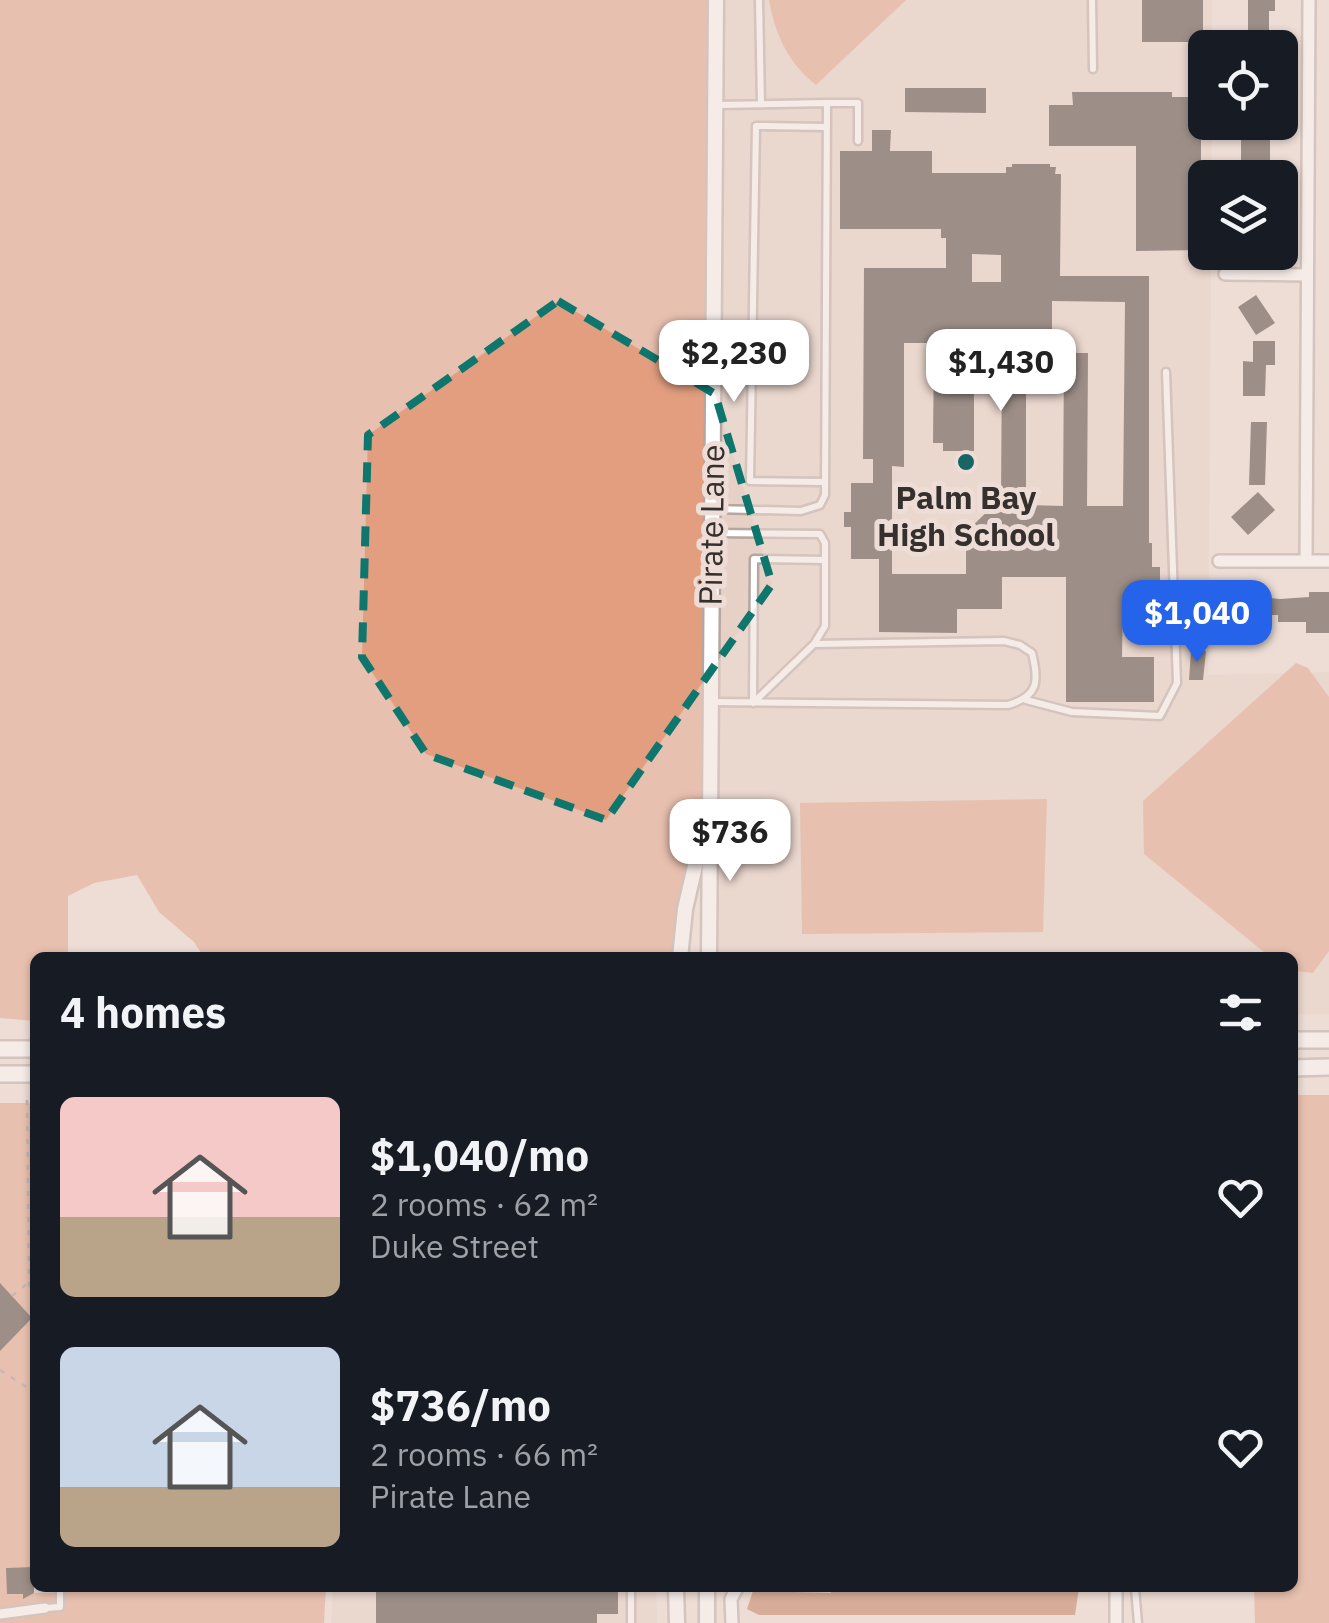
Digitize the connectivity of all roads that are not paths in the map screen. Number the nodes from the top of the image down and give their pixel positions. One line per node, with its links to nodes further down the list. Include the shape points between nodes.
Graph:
1 (716, 0): 8 (street, Pirate Lane)
2 (759, 0): 7 (lane)
3 (1092, 0): 5 (lane)
4 (1309, 0): 12 (street)
5 (1093, 69)
6 (827, 103): 7 (lane); 9 (lane); 10 (lane, via 858,103)
7 (761, 104): 8 (lane)
8 (715, 105): 15 (street, Pirate Lane)
9 (827, 127): 14 (lane); 14 (lane, via 756,126 750,481)
10 (858, 142)
11 (1225, 274): 12 (street)
12 (1308, 275): 19 (street)
13 (1166, 372): 22 (lane, via 1177,683 1160,716 1072,712)
14 (825, 482): 15 (lane, via 825,495 812,509)
15 (711, 509): 16 (street, Pirate Lane)
16 (711, 533): 17 (lane, via 820,534); 23 (street, Pirate Lane)
17 (825, 560): 21 (lane, via 824,626); 24 (lane, via 754,559)
18 (1219, 560): 19 (street)
19 (1306, 561): 20 (street)
20 (1329, 561)
21 (814, 644): 22 (lane, via 1004,640 1032,653 1034,688); 24 (lane)
22 (1026, 700): 24 (lane)
23 (710, 702): 24 (lane); 25 (street, Pirate Lane)
24 (753, 703)
25 (708, 810): 26 (street, Pirate Lane); 27 (street, Pirate Lane)
26 (681, 952)
27 (709, 952)
28 (1298, 1040): 29 (main road)
29 (1329, 1040)
30 (30, 1048): 31 (main road)
31 (0, 1049)
32 (1329, 1067): 33 (main road)
33 (1298, 1068)
34 (0, 1074): 35 (main road)
35 (30, 1074)
36 (60, 1592): 43 (lane, via 60,1607)
37 (631, 1592): 45 (lane)
38 (676, 1592): 46 (street)
39 (706, 1592): 47 (street)
40 (735, 1592): 48 (street)
41 (1116, 1592): 49 (street)
42 (1136, 1592): 50 (lane)
43 (45, 1608): 44 (street)
44 (0, 1614)
45 (632, 1623)
46 (677, 1623)
47 (707, 1623)
48 (732, 1623)
49 (1116, 1623)
50 (1138, 1623)

